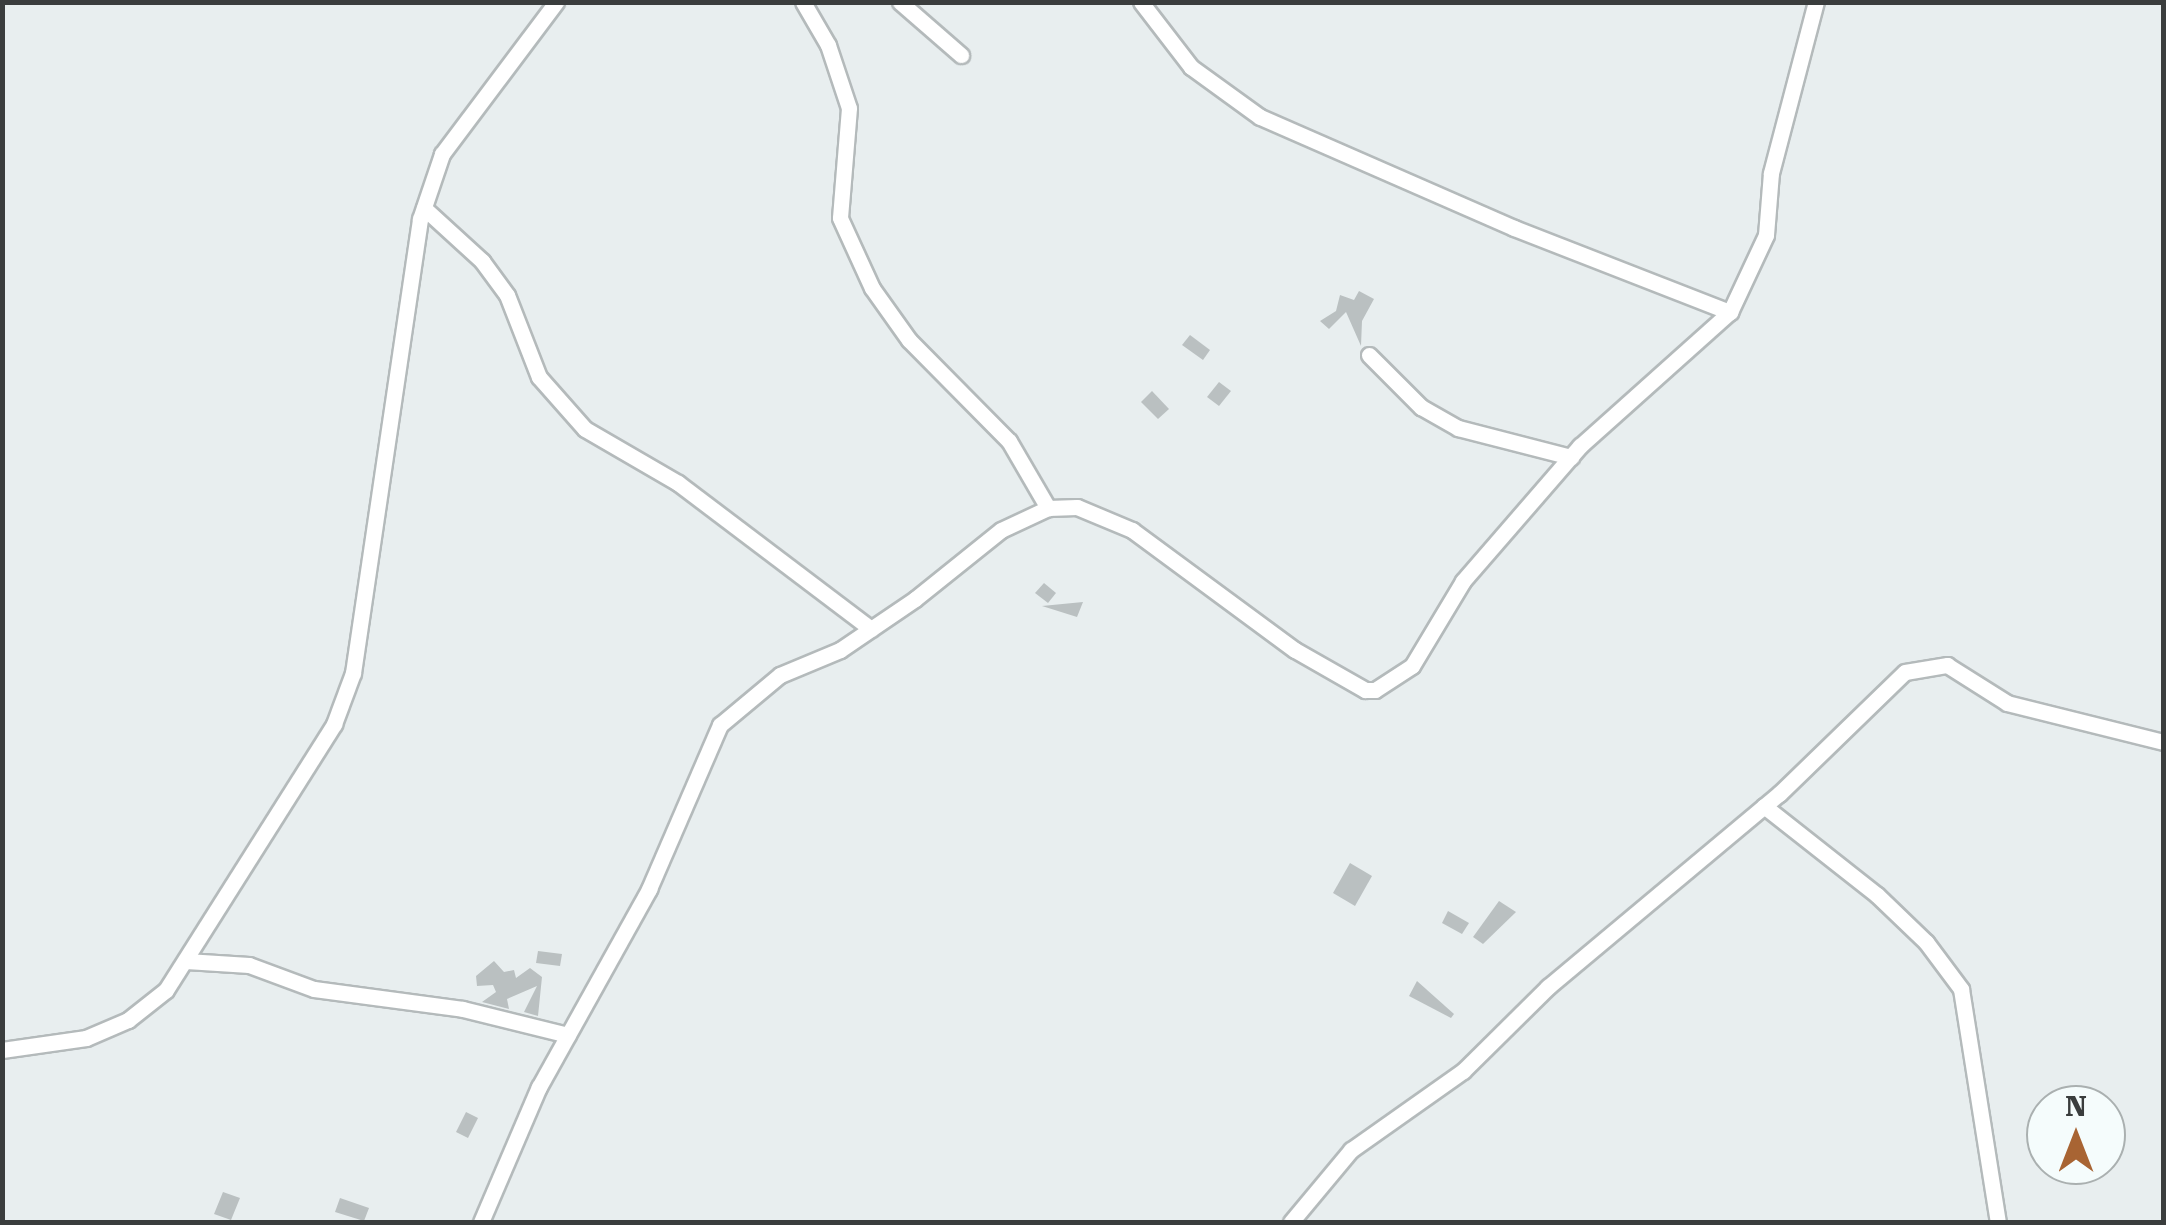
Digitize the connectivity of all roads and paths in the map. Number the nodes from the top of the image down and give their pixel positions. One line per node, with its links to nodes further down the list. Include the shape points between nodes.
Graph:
1 (556, 2): 7 (street, via 442,154)
2 (802, 2): 11 (street, via 846,94 849,141 840,218 872,288 909,340 1009,440)
3 (900, 2): 6 (street)
4 (1141, 2): 8 (street, via 1191,67 1260,117 1478,213)
5 (1816, 2): 8 (street, via 1779,137 1766,235)
6 (961, 55)
7 (424, 208): 12 (street, via 482,260 506,295 538,376 585,429 678,483); 15 (street, via 353,673 306,775 270,818)
8 (1730, 312): 10 (street, via 1649,378)
9 (1369, 355): 10 (street, via 1410,398 1458,428)
10 (1571, 456): 11 (street, via 1463,581 1412,666 1375,690 1295,650 1132,530 1077,507)
11 (1048, 508): 12 (street, via 1001,530)
12 (870, 629): 16 (street, via 780,675 720,725 649,889)
13 (2164, 742): 14 (street, via 2008,703 1948,664 1930,664 1905,672)
14 (1764, 806): 18 (street, via 1877,894 1961,988); 20 (street, via 1548,987 1462,1072 1351,1150)
15 (186, 960): 16 (street, via 249,965 314,988 463,1010); 17 (street, via 166,990 128,1020 86,1038)
16 (568, 1035): 19 (street)
17 (2, 1050)
18 (1993, 1219)
19 (481, 1222)
20 (1290, 1222)

